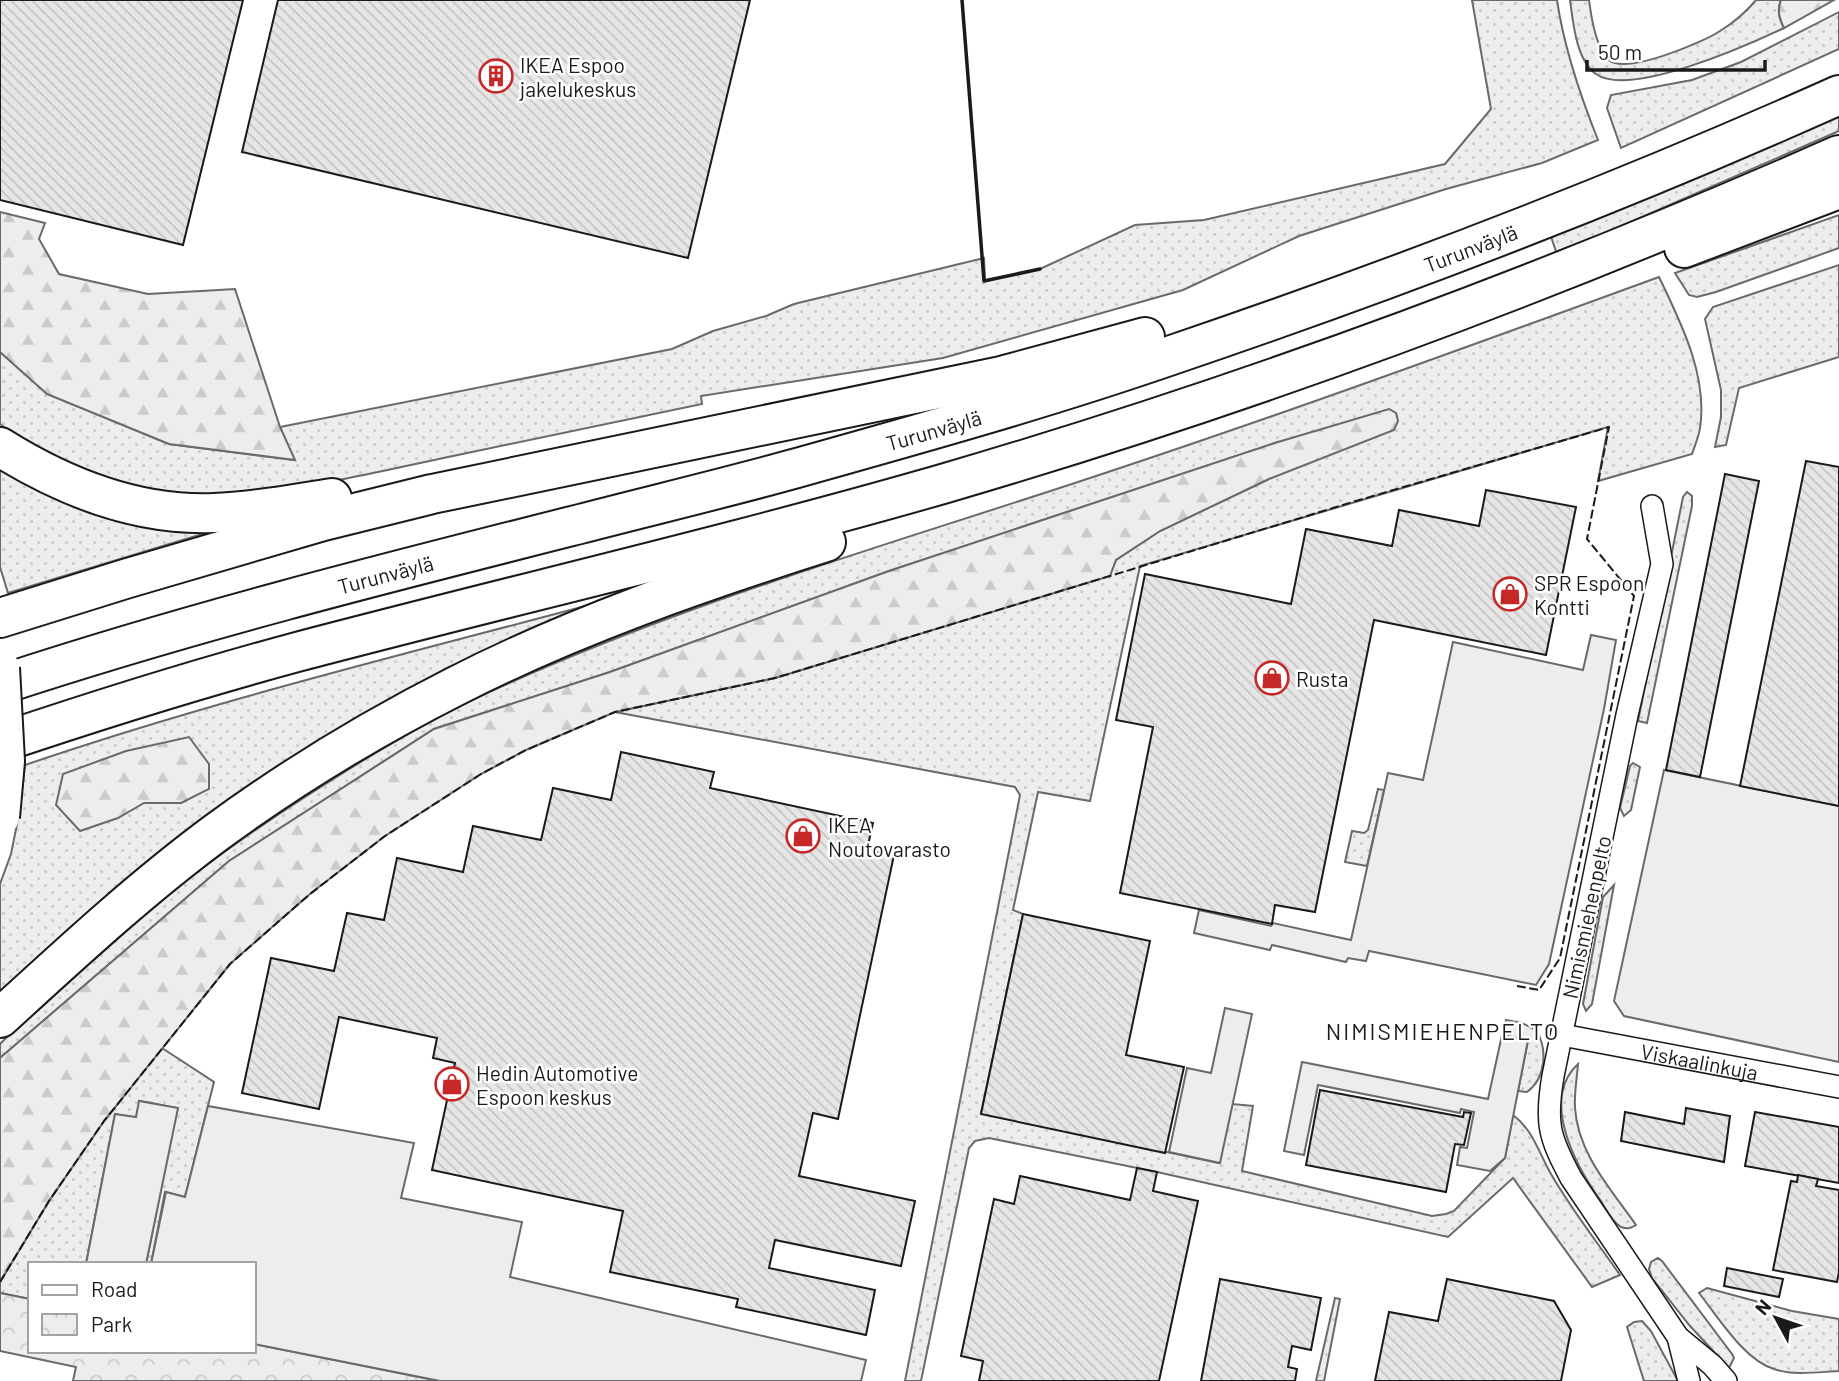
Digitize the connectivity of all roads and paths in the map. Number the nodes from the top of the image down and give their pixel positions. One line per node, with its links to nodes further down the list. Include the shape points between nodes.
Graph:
1 (1839, 67): 5 (highway, via 1631,163)
2 (1839, 95): 5 (highway, Turunväylä)
3 (1839, 155): 6 (highway)
4 (1839, 189): 6 (highway, via 1685,248)
5 (1547, 218): 7 (highway, Turunväylä)
6 (1572, 268): 9 (highway, via 1306,366)
7 (1381, 282): 10 (highway, via 1305,287 1118,346 1001,376); 14 (highway, Turunväylä, via 1000,410 706,493 289,598)
8 (0, 447): 10 (highway, via 101,497 172,510 212,513 361,494)
9 (950, 482): 15 (highway, via 295,653); 17 (highway, via 859,531 675,593 551,642 375,730 206,841)
10 (432, 494): 12 (highway, via 323,521)
11 (1652, 506): 18 (street, Nimismiehenpelto, via 1662,564)
12 (0, 618)
13 (0, 668): 16 (highway, bridge, via 5,761)
14 (0, 685)
15 (0, 743)
16 (0, 817)
17 (0, 1018)
18 (1562, 1035): 19 (street, Viskaalinkuja); 20 (street, Nimismiehenpelto, via 1548,1107 1557,1151)
19 (1839, 1087)
20 (1678, 1337): 21 (street, Nimismiehenpelto); 22 (street, Nimismiehenpelto)
21 (1689, 1381)
22 (1727, 1381)

